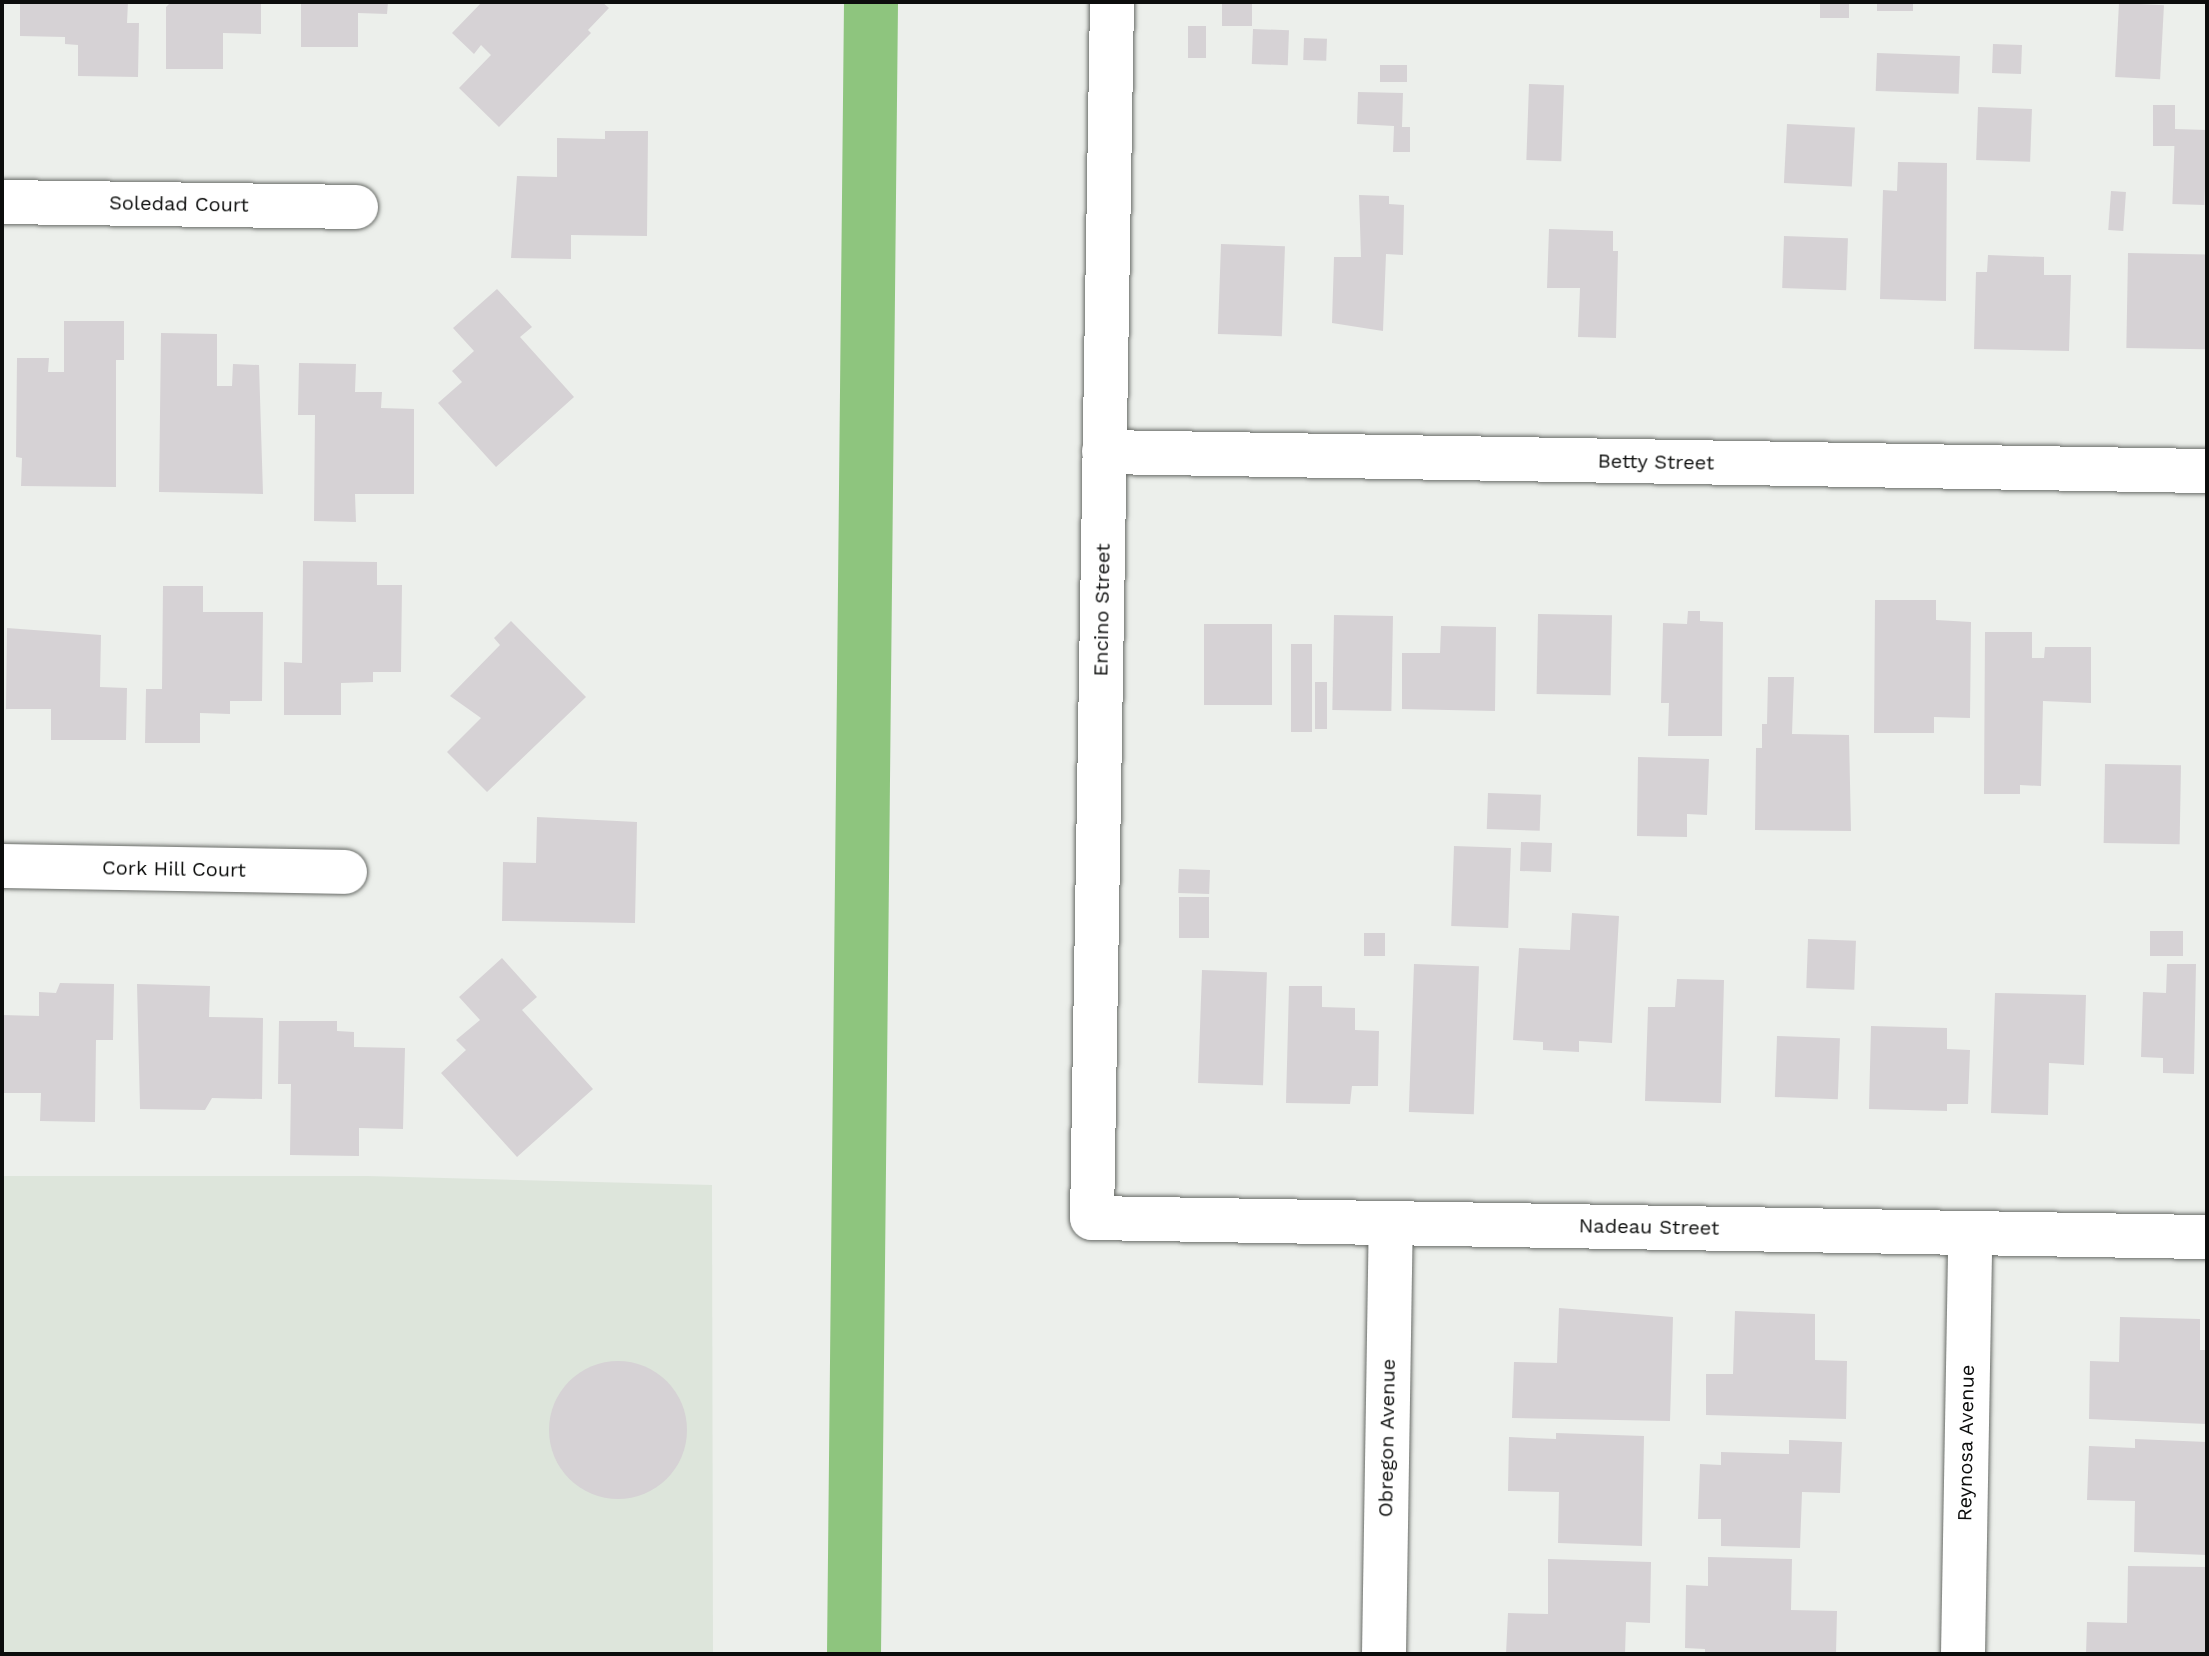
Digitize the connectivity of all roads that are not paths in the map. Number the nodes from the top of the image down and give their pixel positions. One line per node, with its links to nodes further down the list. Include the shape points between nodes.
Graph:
1 (1112, 2): 4 (street, Encino Street)
2 (2, 202): 3 (street, Soledad Court)
3 (356, 207)
4 (1104, 452): 5 (street, Betty Street); 8 (street, Encino Street)
5 (2207, 471)
6 (2, 866): 7 (street, Cork Hill Court)
7 (345, 872)
8 (1092, 1218): 9 (street, Nadeau Street)
9 (1391, 1223): 10 (street, Nadeau Street); 12 (street, Obregon Avenue)
10 (1970, 1233): 11 (street, Nadeau Street); 13 (street, Reynosa Avenue)
11 (2207, 1237)
12 (1384, 1654)
13 (1963, 1654)

